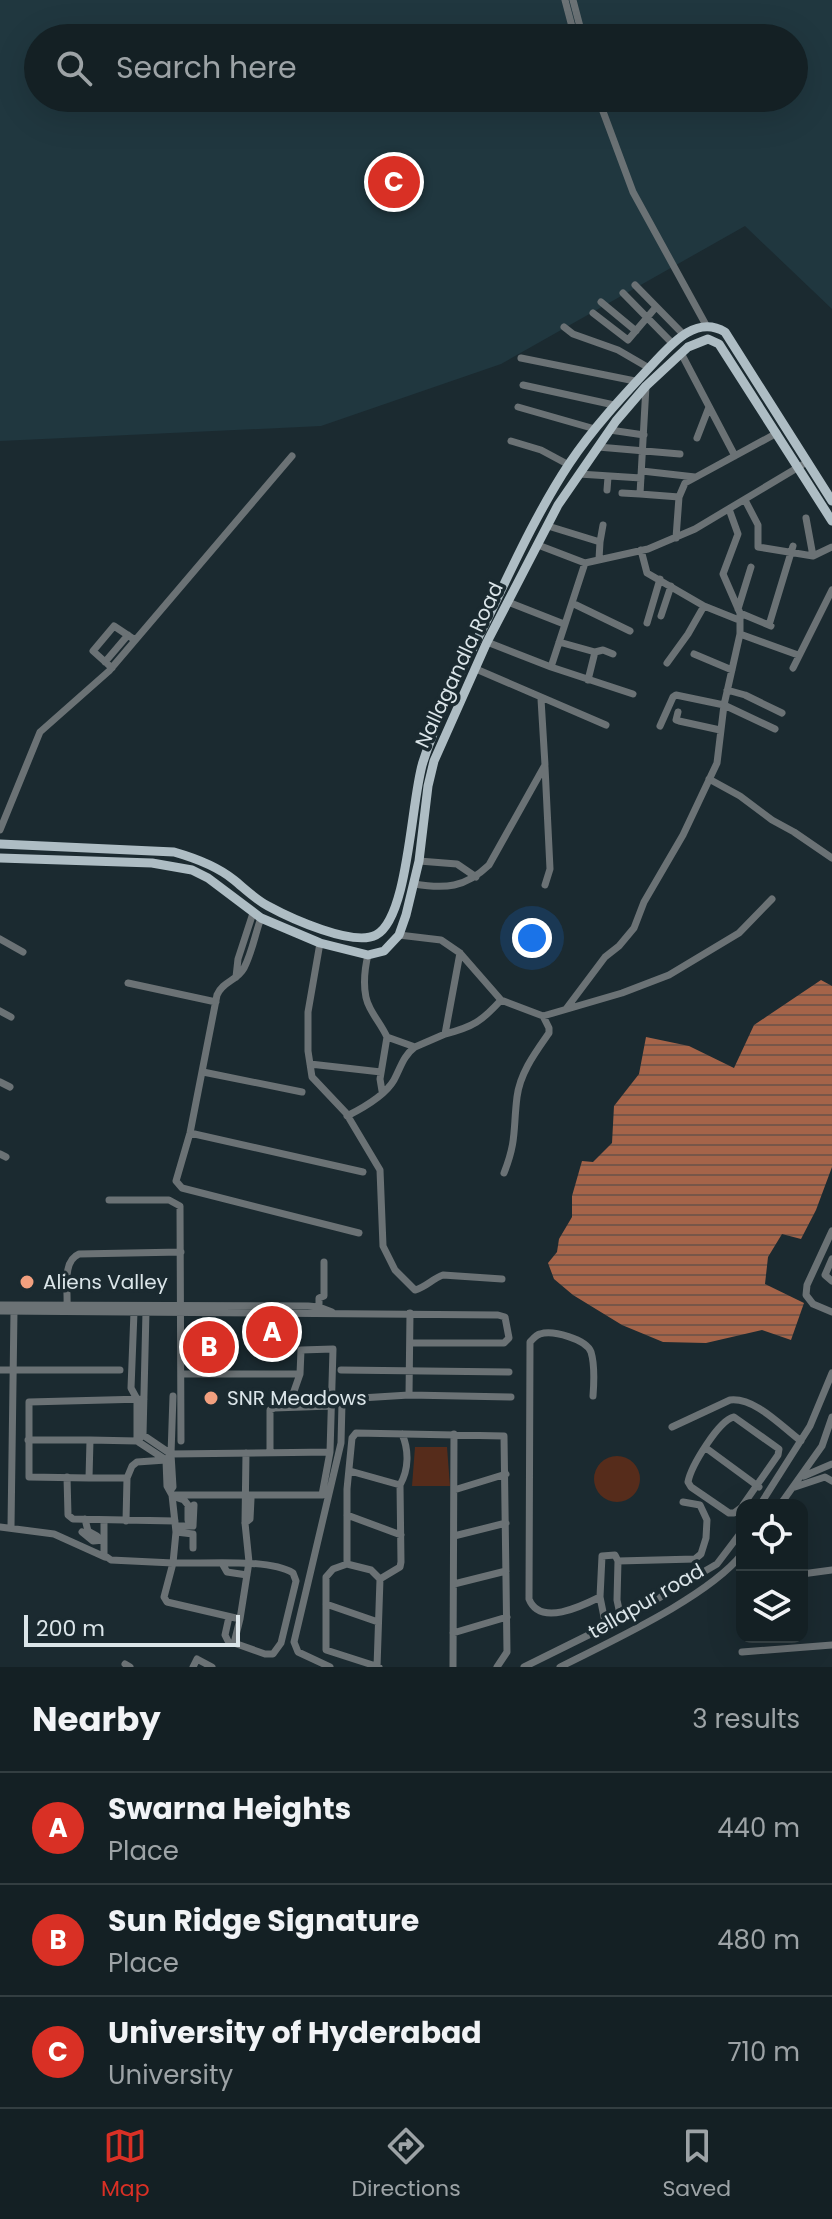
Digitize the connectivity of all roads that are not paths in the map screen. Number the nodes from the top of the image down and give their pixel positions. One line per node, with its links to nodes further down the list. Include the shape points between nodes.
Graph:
1 (565, 0): 3 (street)
2 (573, 0): 4 (street)
3 (571, 24)
4 (579, 24)
5 (603, 112): 12 (street, via 633,192)
6 (635, 285): 9 (street)
7 (623, 293): 11 (street)
8 (601, 302): 14 (street)
9 (656, 307): 11 (street); 15 (street)
10 (593, 313): 14 (street, via 628,340)
11 (646, 318): 14 (street); 16 (street)
12 (706, 325): 15 (main road, Nallagandla Road); 37 (main road, via 725,332)
13 (564, 327): 19 (street)
14 (636, 331)
15 (684, 335): 16 (main road, Nallagandla Road)
16 (673, 344): 19 (main road, Nallagandla Road)
17 (681, 353): 22 (main road, Nallagandla Road); 25 (street); 28 (main road, Nallagandla Road, via 704,340 721,345)
18 (521, 358): 20 (street)
19 (649, 368): 20 (main road, Nallagandla Road)
20 (635, 381): 23 (main road, Nallagandla Road)
21 (523, 385): 23 (street)
22 (646, 386): 27 (main road, Nallagandla Road); 29 (street)
23 (614, 405): 26 (main road, Nallagandla Road)
24 (518, 407): 26 (street)
25 (709, 407): 30 (street); 36 (street)
26 (595, 429): 38 (main road, Nallagandla Road)
27 (610, 430): 29 (street); 32 (main road, Nallagandla Road)
28 (777, 433): 36 (street); 37 (main road)
29 (644, 435): 33 (street)
30 (697, 438)
31 (511, 441): 38 (street)
32 (598, 447): 33 (street); 39 (main road, Nallagandla Road)
33 (643, 451): 34 (street); 40 (street)
34 (680, 454)
35 (292, 456): 76 (street)
36 (735, 456): 42 (street)
37 (803, 464): 47 (street); 48 (main road); 51 (main road)
38 (569, 465): 102 (main road, Nallagandla Road, via 442,710)
39 (579, 474): 41 (street); 53 (main road, Nallagandla Road)
40 (642, 475): 41 (street); 42 (street); 45 (street)
41 (608, 477): 43 (street)
42 (697, 477): 46 (street, via 685,483)
43 (607, 490)
44 (622, 493): 45 (street)
45 (640, 494): 46 (street)
46 (679, 497): 54 (street)
47 (745, 500): 49 (street); 59 (street, via 758,525 758,547)
48 (832, 501)
49 (729, 509): 54 (street); 70 (street, via 738,534 723,577)
50 (806, 518): 60 (street)
51 (832, 521)
52 (603, 525): 55 (street)
53 (548, 526): 55 (street); 56 (main road, Nallagandla Road)
54 (676, 538): 58 (street)
55 (600, 542): 61 (street)
56 (538, 545): 62 (street); 67 (main road, Nallagandla Road)
57 (832, 547): 60 (street)
58 (641, 550): 61 (street); 64 (street, via 644,571)
59 (793, 550): 60 (street); 70 (street, via 770,626)
60 (813, 556)
61 (599, 559): 62 (street)
62 (585, 563): 68 (street)
63 (751, 567): 70 (street)
64 (660, 579): 65 (street); 72 (street)
65 (671, 586): 69 (street); 71 (street)
66 (832, 590): 82 (street)
67 (508, 602): 73 (street); 77 (main road, Nallagandla Road)
68 (572, 603): 73 (street); 74 (street)
69 (704, 606): 70 (street); 83 (street)
70 (739, 614): 75 (street)
71 (661, 616)
72 (647, 623)
73 (564, 624): 78 (street)
74 (630, 631)
75 (740, 634): 82 (street); 88 (street)
76 (132, 638): 84 (street); 84 (street, via 115,625 104,637 93,652)
77 (487, 642): 85 (street); 87 (main road, Nallagandla Road)
78 (559, 642): 79 (street); 85 (street)
79 (595, 652): 80 (street); 89 (street)
80 (613, 654)
81 (694, 654): 88 (street)
82 (798, 655): 86 (street)
83 (667, 663)
84 (108, 665): 104 (street, via 40,732)
85 (551, 667): 89 (street)
86 (793, 668)
87 (476, 669): 92 (street); 103 (main road, Nallagandla Road)
88 (732, 670): 90 (street)
89 (588, 680): 91 (street)
90 (727, 690): 93 (street); 95 (street)
91 (633, 694)
92 (541, 699): 96 (street); 100 (street)
93 (724, 705): 97 (street, via 674,695); 98 (street); 99 (street)
94 (678, 712): 99 (street, via 676,720)
95 (782, 713)
96 (606, 725)
97 (660, 726)
98 (775, 729)
99 (720, 730): 101 (street, via 720,753)
100 (545, 765): 109 (street, via 489,865); 111 (street, via 550,858)
101 (709, 779): 107 (street); 123 (street, via 634,928)
102 (417, 783): 103 (main road); 105 (main road, Nallagandla Road, via 401,894 383,930 365,938 321,929 272,908 221,872 174,852)
103 (428, 786): 108 (main road, Nallagandla Road)
104 (0, 830)
105 (0, 844)
106 (0, 858): 113 (main road, via 152,863 192,870)
107 (832, 858)
108 (419, 861): 109 (street, via 457,864); 110 (main road, Nallagandla Road)
109 (476, 877): 110 (street, via 442,888)
110 (414, 884): 114 (main road, Nallagandla Road)
111 (545, 885)
112 (772, 899): 123 (street, via 739,933 669,975)
113 (257, 916): 116 (main road); 122 (street, via 243,968 224,984)
114 (399, 935): 118 (street, via 441,940); 119 (main road, via 384,951)
115 (0, 939): 117 (street)
116 (320, 943): 119 (main road); 130 (street, via 306,1011)
117 (23, 952)
118 (460, 953): 121 (street); 127 (street)
119 (368, 955): 128 (street, via 369,1007)
120 (128, 983): 122 (street)
121 (501, 1000): 125 (street); 127 (street, via 483,1020)
122 (216, 1002): 131 (street)
123 (566, 1009): 125 (street)
124 (0, 1011): 126 (street)
125 (543, 1016): 140 (street, via 549,1033 525,1070 517,1095 515,1146)
126 (11, 1017)
127 (445, 1034): 129 (street)
128 (387, 1037): 129 (street); 132 (street)
129 (415, 1047): 135 (street)
130 (310, 1064): 132 (street); 137 (street, via 314,1081)
131 (203, 1072): 136 (street); 138 (street)
132 (381, 1072): 135 (street)
133 (0, 1082): 134 (street)
134 (10, 1087)
135 (382, 1091): 137 (street)
136 (302, 1092)
137 (347, 1116): 147 (street, via 382,1173 381,1232 395,1270 415,1290 443,1275)
138 (190, 1133): 139 (street); 143 (street, via 176,1181 182,1188)
139 (363, 1172)
140 (504, 1173)
141 (109, 1200): 144 (street, via 177,1202)
142 (832, 1231): 158 (street, via 806,1295)
143 (359, 1233)
144 (181, 1252): 150 (street, via 72,1257); 152 (street)
145 (832, 1259): 148 (street, via 825,1275)
146 (324, 1262): 151 (street)
147 (502, 1279)
148 (832, 1281)
149 (0, 1305): 150 (street)
150 (67, 1305): 152 (street)
151 (319, 1307): 152 (street, via 308,1302); 157 (street)
152 (181, 1308): 155 (street); 157 (street); 168 (street)
153 (0, 1311): 154 (street)
154 (14, 1311): 156 (street); 162 (street)
155 (146, 1311): 156 (street); 174 (street)
156 (134, 1312): 174 (street, via 131,1388)
157 (332, 1312): 159 (street)
158 (832, 1312)
159 (410, 1313): 160 (street); 160 (street, via 503,1315 509,1338 504,1343)
160 (410, 1343): 165 (street)
161 (0, 1370): 162 (street)
162 (12, 1370): 163 (street); 179 (street)
163 (120, 1370)
164 (341, 1370): 165 (street)
165 (409, 1371): 166 (street); 170 (street)
166 (509, 1372)
167 (832, 1373): 187 (street)
168 (181, 1374): 169 (street); 186 (street)
169 (300, 1374): 175 (street, via 301,1350 333,1349); 176 (street)
170 (409, 1395): 173 (street); 260 (street, via 348,1397 342,1403 341,1443 294,1642 298,1652)
171 (173, 1396): 192 (street)
172 (593, 1396): 244 (street, via 590,1348 540,1334 530,1342 529,1599 538,1610 565,1612)
173 (511, 1397)
174 (140, 1399): 183 (street); 184 (street, via 31,1401)
175 (331, 1406): 176 (street); 190 (street)
176 (293, 1407): 189 (street, via 270,1410)
177 (832, 1417): 197 (street, via 822,1446)
178 (672, 1427): 187 (street, via 740,1399)
179 (11, 1433): 180 (street); 201 (street)
180 (0, 1434)
181 (402, 1434): 182 (street); 194 (street, via 356,1433); 203 (street, via 407,1464)
182 (454, 1434): 195 (street, via 504,1436); 206 (street)
183 (140, 1438): 185 (street); 192 (street)
184 (28, 1440): 185 (street); 196 (street, via 29,1477)
185 (90, 1440): 198 (street)
186 (181, 1441)
187 (801, 1441): 208 (street)
188 (706, 1448): 204 (street); 204 (street, via 724,1421 734,1417 775,1445 778,1455); 215 (street, via 689,1476 691,1487 729,1513)
189 (270, 1452): 190 (street); 191 (street)
190 (330, 1452): 209 (street, via 322,1495)
191 (246, 1453): 192 (street); 209 (street)
192 (169, 1457): 199 (street, via 137,1462); 207 (street)
193 (832, 1464): 197 (street)
194 (350, 1471): 203 (street); 216 (street)
195 (506, 1474): 206 (street); 221 (street)
196 (67, 1477): 198 (street); 217 (street, via 68,1515)
197 (802, 1477): 205 (street)
198 (89, 1478): 199 (street)
199 (127, 1478): 220 (street)
200 (0, 1480): 201 (street)
201 (11, 1480): 224 (street)
202 (832, 1481): 205 (street, via 825,1477)
203 (400, 1485): 226 (street)
204 (757, 1486): 208 (street); 210 (street)
205 (793, 1488): 212 (street)
206 (454, 1490): 227 (street)
207 (171, 1493): 209 (street); 218 (street, via 188,1505); 222 (street)
208 (767, 1493): 211 (street)
209 (248, 1496): 234 (street)
210 (748, 1499)
211 (764, 1499)
212 (785, 1499)
213 (683, 1502): 233 (street, via 700,1505 707,1520 701,1554 689,1560)
214 (194, 1505): 222 (street, via 193,1526)
215 (736, 1511)
216 (347, 1515): 226 (street); 236 (street)
217 (85, 1519): 219 (street); 228 (street, via 85,1527)
218 (188, 1520)
219 (104, 1521): 220 (street); 228 (street)
220 (126, 1521): 222 (street)
221 (506, 1523): 227 (street); 239 (street)
222 (176, 1526): 230 (street, via 193,1534); 235 (street)
223 (0, 1527): 224 (street)
224 (11, 1527): 231 (street, via 54,1534)
225 (82, 1532): 228 (street, via 93,1541)
226 (401, 1535): 242 (street, via 400,1567)
227 (454, 1536): 243 (street)
228 (101, 1538): 231 (street)
229 (736, 1539): 249 (street, via 717,1564)
230 (193, 1548)
231 (105, 1557): 235 (street)
232 (736, 1560): 265 (street, tellapur road, via 669,1609)
233 (618, 1561): 244 (street, via 615,1555 602,1556); 249 (street)
234 (249, 1562): 237 (street); 241 (street); 248 (street, via 286,1568 296,1581 281,1643 273,1654 234,1643)
235 (173, 1563): 237 (street); 246 (street, via 164,1600)
236 (347, 1564): 242 (street, via 371,1570); 245 (street, via 326,1577)
237 (223, 1565): 241 (street, via 227,1572)
238 (832, 1570): 240 (street)
239 (506, 1571): 243 (street); 247 (street)
240 (808, 1573)
241 (247, 1575): 248 (street)
242 (380, 1579): 250 (street)
243 (454, 1584): 252 (street)
244 (600, 1597): 251 (street)
245 (326, 1604): 250 (street); 261 (street, via 326,1650)
246 (229, 1617): 248 (street); 253 (street)
247 (507, 1617): 252 (street); 263 (street, via 507,1652)
248 (240, 1619)
249 (621, 1619): 251 (street)
250 (378, 1622): 261 (street)
251 (606, 1627): 264 (street)
252 (453, 1633): 262 (street)
253 (228, 1641)
254 (803, 1643): 256 (street)
255 (832, 1645): 256 (street)
256 (803, 1647): 257 (street)
257 (742, 1652)
258 (193, 1667): 259 (street, via 197,1659)
259 (212, 1667)
260 (330, 1667)
261 (378, 1667)
262 (453, 1667)
263 (497, 1667)
264 (524, 1667)
265 (560, 1667)

